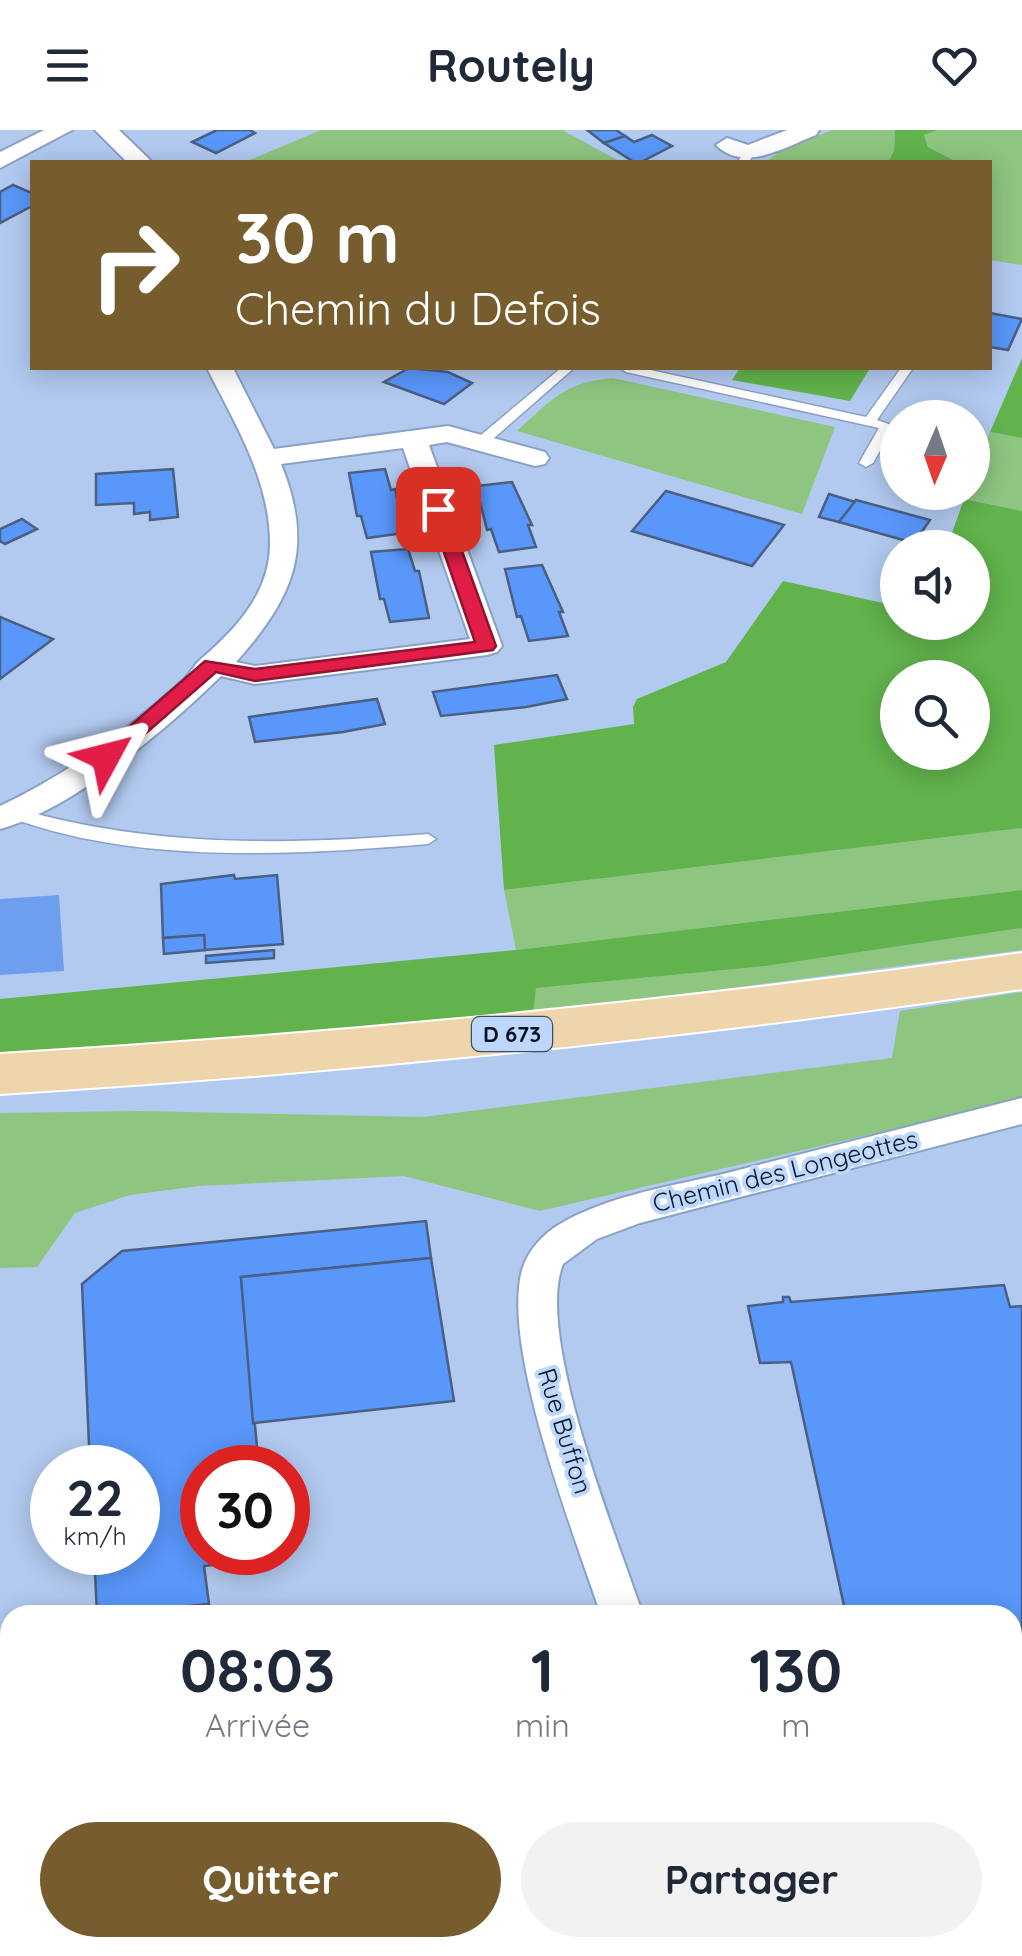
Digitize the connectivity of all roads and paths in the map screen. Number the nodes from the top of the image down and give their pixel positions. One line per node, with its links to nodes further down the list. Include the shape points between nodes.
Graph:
1 (60, 130): 6 (street)
2 (106, 130): 5 (street)
3 (808, 130): 4 (street)
4 (740, 153)
5 (138, 160)
6 (0, 161)
7 (221, 370): 14 (street)
8 (566, 370): 13 (lane)
9 (635, 370): 11 (lane)
10 (906, 370): 11 (lane)
11 (869, 422): 16 (lane, via 887,426)
12 (414, 440): 13 (street, via 448,434); 14 (street); 17 (street, via 486,646 255,675)
13 (480, 443): 15 (street)
14 (264, 458): 17 (street, via 280,511 282,565 260,614)
15 (535, 458)
16 (866, 463)
17 (212, 666): 18 (street, via 130,740)
18 (8, 816): 19 (lane, via 172,846 290,850)
19 (428, 839)
20 (1022, 971): 21 (main road, D 673, via 476,1038)
21 (0, 1074)
22 (1022, 1111): 23 (street, Chemin des Longeottes, via 639,1209 586,1228)
23 (555, 1248): 24 (street, Rue Buffon, via 536,1290 540,1346)
24 (619, 1605)

